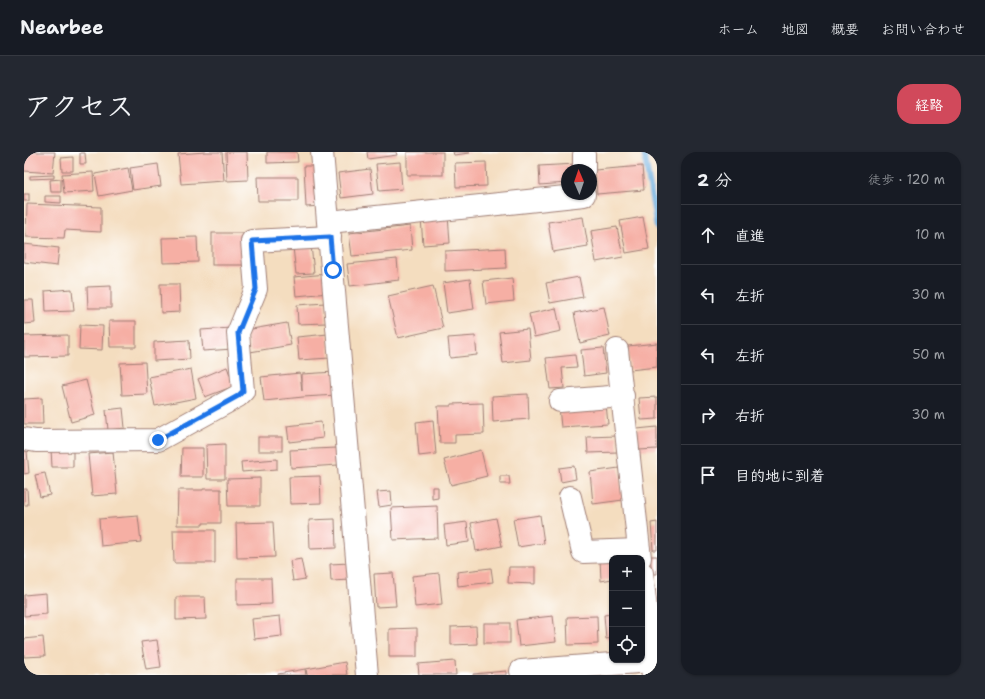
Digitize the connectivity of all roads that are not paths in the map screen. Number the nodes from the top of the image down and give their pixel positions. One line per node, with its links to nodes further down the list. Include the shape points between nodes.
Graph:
1 (322, 152): 3 (street)
2 (561, 198): 3 (street)
3 (329, 229): 7 (street, via 252,241 256,289 238,333 243,391 238,396 158,440); 13 (street)
4 (617, 350): 5 (street)
5 (623, 396): 6 (street); 9 (street)
6 (560, 401)
7 (24, 439)
8 (570, 497): 9 (street, via 582,552)
9 (640, 554)
10 (644, 591): 11 (street)
11 (652, 668): 12 (street)
12 (521, 671)
13 (367, 675)

